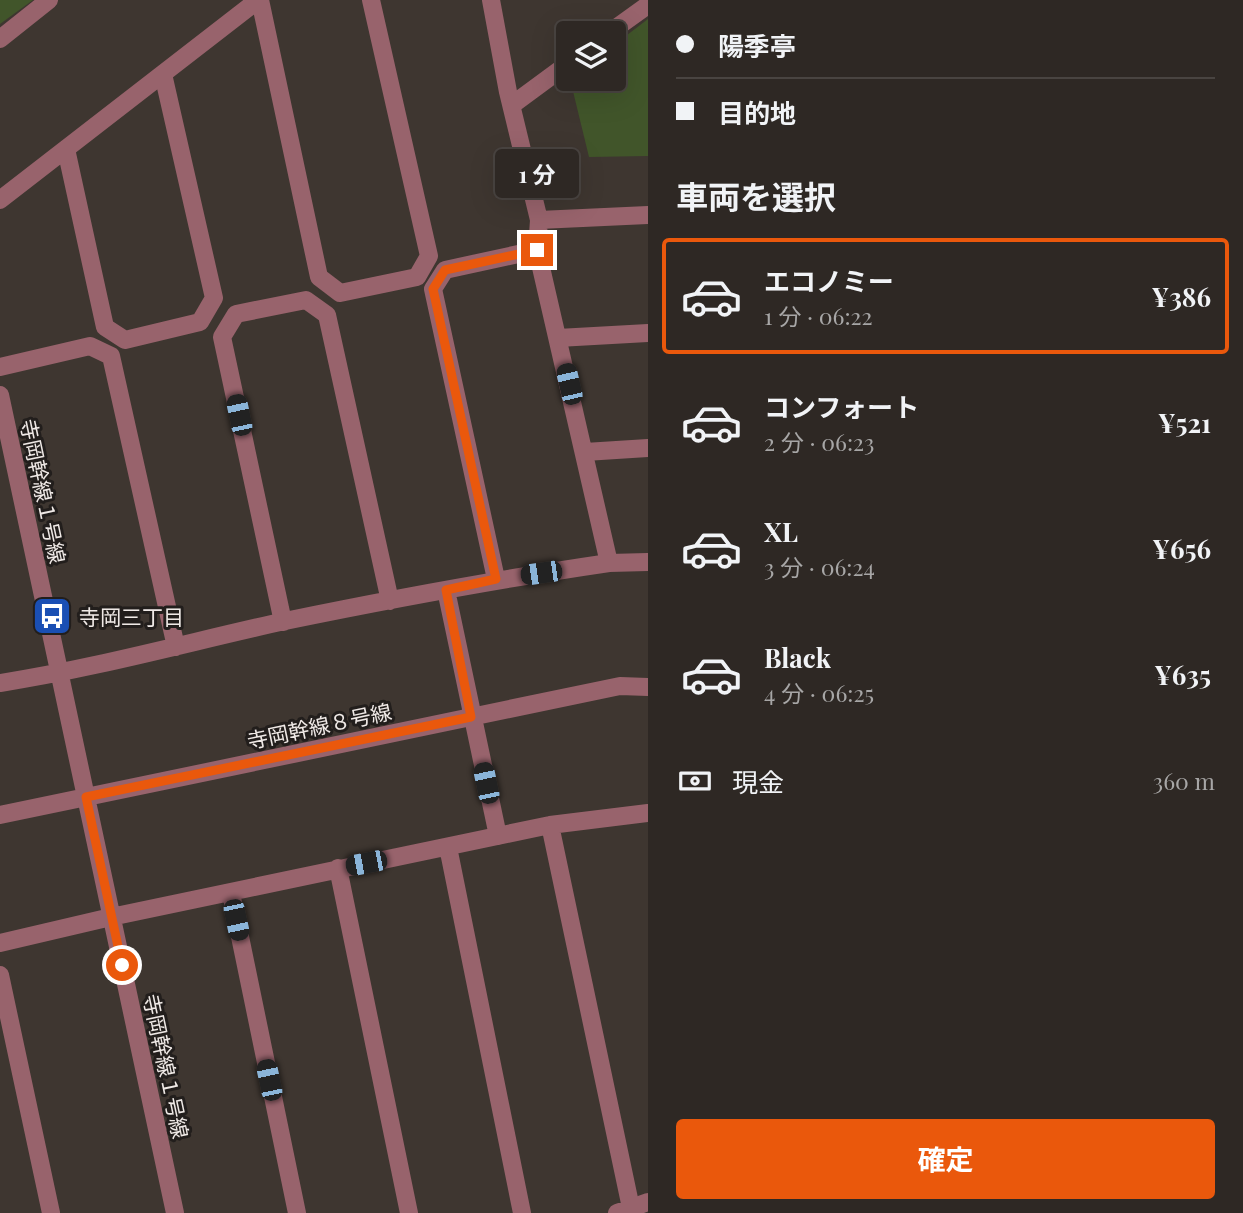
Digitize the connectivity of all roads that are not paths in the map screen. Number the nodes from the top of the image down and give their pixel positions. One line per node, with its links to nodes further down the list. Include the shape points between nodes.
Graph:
1 (50, 0): 7 (street)
2 (259, 0): 3 (street, via 319,276 340,293 417,276 429,256); 9 (street)
3 (371, 0)
4 (491, 0): 10 (street)
5 (648, 5): 6 (street)
6 (626, 21)
7 (0, 39)
8 (556, 73): 10 (street)
9 (163, 74): 11 (street); 11 (street, via 214,298 200,322 125,340 105,327)
10 (512, 105): 14 (street)
11 (66, 149): 12 (street)
12 (0, 200)
13 (648, 215): 14 (street)
14 (539, 220): 15 (street)
15 (537, 250): 17 (street); 24 (street, via 445,270 433,289)
16 (648, 333): 17 (street)
17 (558, 338): 21 (street)
18 (0, 367): 28 (street, via 90,346 111,356)
19 (0, 394): 29 (street, 寺岡幹線１号線)
20 (648, 448): 21 (street)
21 (585, 452): 23 (street)
22 (648, 562): 23 (street)
23 (609, 563): 24 (street)
24 (496, 579): 25 (street)
25 (446, 590): 26 (street); 32 (street)
26 (390, 601): 27 (street); 27 (street, via 327,315 306,300 295,302 236,314 222,337)
27 (283, 622): 28 (street)
28 (176, 648): 29 (street)
29 (59, 674): 30 (street); 33 (street, 寺岡幹線１号線)
30 (0, 684)
31 (648, 687): 32 (street, 寺岡幹線８号線, via 620,686)
32 (471, 717): 33 (street, 寺岡幹線８号線); 37 (street)
33 (86, 797): 35 (street, 寺岡幹線８号線); 41 (street, 寺岡幹線１号線)
34 (648, 813): 36 (street)
35 (0, 815)
36 (550, 825): 37 (street); 44 (street)
37 (498, 836): 38 (street)
38 (448, 847): 39 (street); 49 (street)
39 (338, 868): 40 (street); 48 (street)
40 (231, 893): 41 (street); 47 (street)
41 (111, 917): 42 (street); 46 (street, 寺岡幹線１号線)
42 (0, 943)
43 (0, 975): 45 (street)
44 (632, 1208)
45 (51, 1213)
46 (174, 1213)
47 (297, 1213)
48 (409, 1213)
49 (522, 1213)

